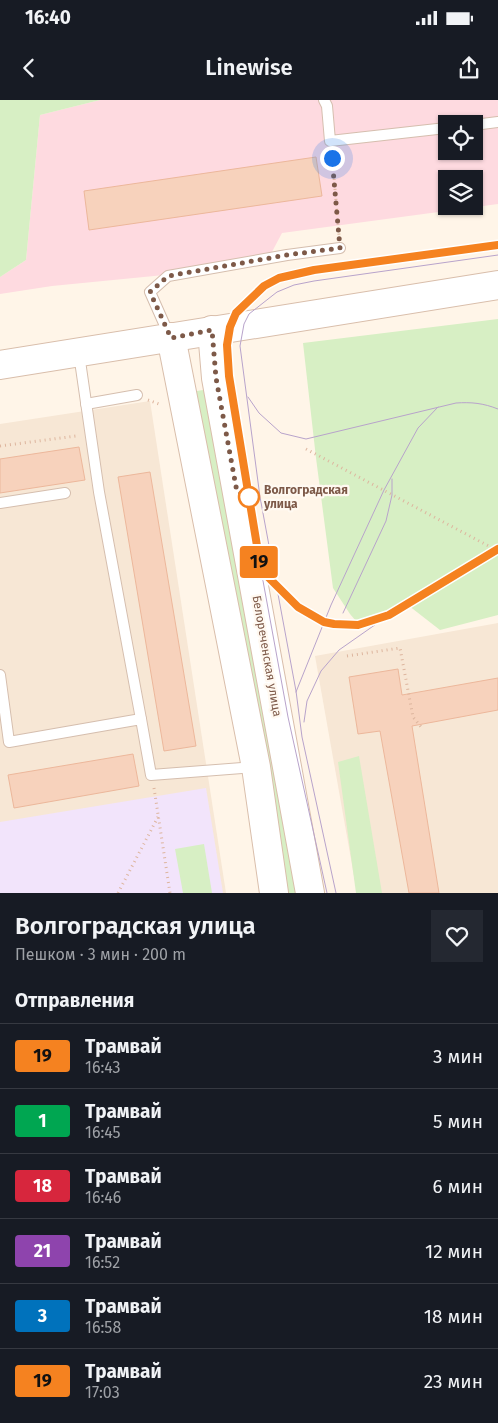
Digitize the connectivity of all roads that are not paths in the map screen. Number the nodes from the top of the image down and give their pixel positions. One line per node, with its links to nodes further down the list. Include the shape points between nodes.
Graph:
1 (324, 100): 4 (lane, via 330,141)
2 (498, 122): 3 (lane)
3 (483, 124)
4 (438, 129)
5 (340, 248): 8 (lane, via 168,276 150,292)
6 (498, 285): 7 (street)
7 (212, 330): 8 (street); 19 (street, Белореченская улица, via 216,378)
8 (171, 338): 9 (street); 17 (street)
9 (78, 354): 10 (street); 12 (lane)
10 (0, 365)
11 (137, 395): 12 (lane)
12 (86, 404): 16 (lane)
13 (65, 493): 14 (lane)
14 (0, 503)
15 (0, 675): 16 (lane, via 9,742)
16 (141, 719): 17 (lane, via 151,775)
17 (256, 767): 18 (street)
18 (274, 893)
19 (310, 893)

